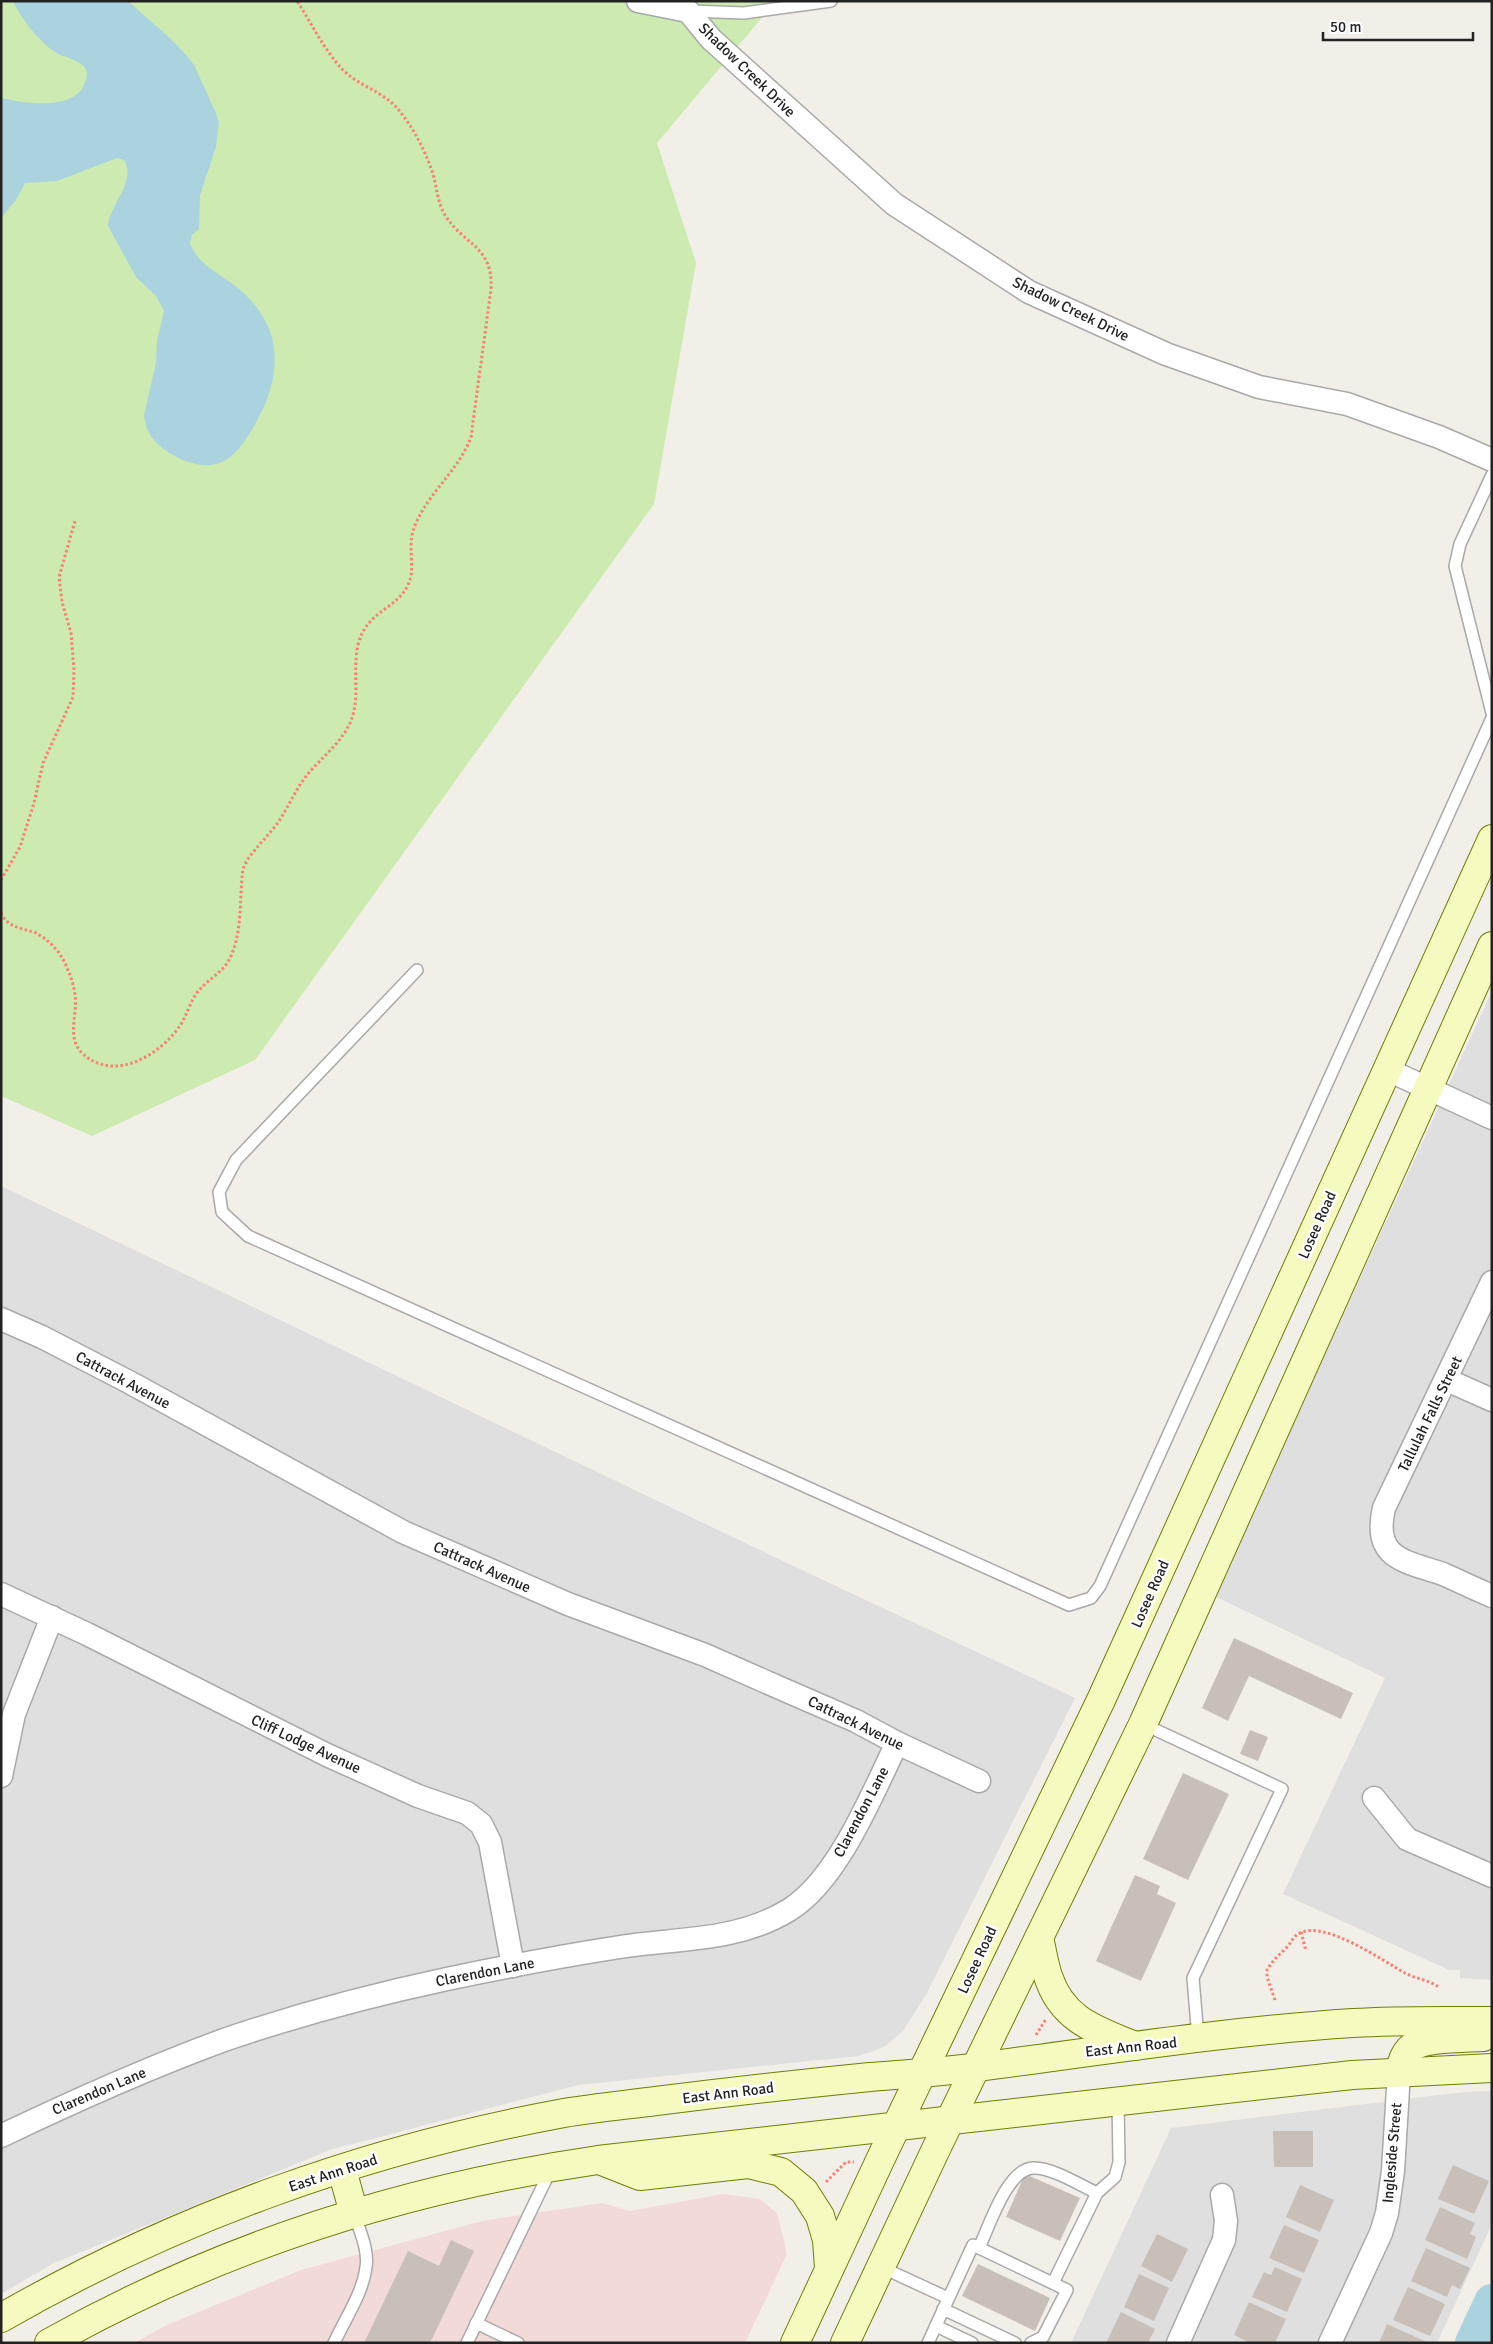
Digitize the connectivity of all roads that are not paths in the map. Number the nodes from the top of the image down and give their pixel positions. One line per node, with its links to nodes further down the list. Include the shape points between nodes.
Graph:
1 (638, 1): 3 (street, Shadow Creek Drive)
2 (831, 1): 3 (lane, via 744,13)
3 (688, 11): 4 (street, Shadow Creek Drive, via 718,46 894,204 1029,292 1166,354 1258,387 1347,404 1439,436)
4 (1492, 460)
5 (1492, 475): 6 (lane, via 1460,544 1455,566)
6 (1492, 713)
7 (1492, 718): 10 (lane, via 1100,1586 1091,1598 1069,1605 248,1236 222,1212 219,1192 236,1160)
8 (1492, 839): 11 (main road, Losee Road)
9 (1492, 946): 12 (main road)
10 (416, 970)
11 (1388, 1070): 12 (street); 36 (main road, Losee Road, via 1101,1700)
12 (1429, 1088): 13 (street); 21 (main road)
13 (1492, 1118)
14 (1492, 1282): 16 (street, Tallulah Falls Street)
15 (1, 1319): 22 (street, Cattrack Avenue, via 129,1382 403,1532 568,1604 705,1655 856,1721)
16 (1446, 1380): 17 (street); 19 (street, Tallulah Falls Street, via 1384,1508 1380,1524 1387,1548 1394,1556)
17 (1492, 1400)
18 (1, 1594): 20 (street, Cliff Lodge Avenue)
19 (1492, 1596)
20 (52, 1617): 23 (street, via 14,1714); 28 (street, Cliff Lodge Avenue, via 327,1755 418,1796 467,1813 481,1824 490,1842)
21 (1143, 1724): 27 (main road); 31 (lane, via 1282,1789 1193,1978)
22 (897, 1743): 24 (street, Cattrack Avenue); 28 (street, Clarendon Lane, via 840,1854 823,1879 791,1909 762,1924 722,1935 622,1946)
23 (1, 1776)
24 (980, 1780)
25 (1374, 1798): 26 (street, via 1408,1838)
26 (1492, 1876)
27 (1039, 1938): 32 (main road, via 1048,1976 1066,2010 1092,2028); 33 (main road)
28 (513, 1966): 40 (street, Clarendon Lane, via 391,1992 268,2026 142,2073)
29 (1492, 2021): 31 (main road, East Ann Road, via 1353,2023)
30 (1492, 2036): 35 (main road, via 1413,2046 1404,2055)
31 (1198, 2040): 32 (main road, East Ann Road)
32 (1138, 2047): 33 (main road, East Ann Road)
33 (977, 2067): 36 (main road, East Ann Road); 38 (main road)
34 (1492, 2068): 35 (main road)
35 (1399, 2072): 37 (main road); 66 (street, Ingleside Street, via 1393,2172 1387,2213 1381,2233)
36 (923, 2073): 39 (main road, Losee Road); 43 (main road, East Ann Road, via 568,2112 419,2146)
37 (1118, 2101): 38 (main road); 44 (lane, via 1119,2162 1115,2177)
38 (951, 2120): 39 (main road); 48 (main road)
39 (896, 2126): 41 (main road); 49 (main road, Losee Road)
40 (3, 2132)
41 (598, 2160): 42 (main road); 49 (main road, via 640,2176 748,2164 780,2172 804,2191 820,2216 827,2240)
42 (552, 2167): 46 (main road, via 430,2192); 53 (lane)
43 (342, 2170): 46 (main road); 52 (main road, East Ann Road, via 177,2229 102,2264)
44 (1097, 2193): 47 (lane, via 1049,2171 1033,2168 1021,2171 1011,2180); 50 (lane)
45 (1222, 2195): 65 (street, via 1226,2221 1224,2240)
46 (354, 2213): 55 (main road, via 273,2240 159,2286); 56 (lane, via 367,2265)
47 (979, 2248): 50 (lane); 51 (lane, via 973,2245)
48 (881, 2267): 51 (lane); 60 (main road)
49 (829, 2268): 59 (main road, Losee Road)
50 (1053, 2283): 64 (lane, via 1067,2290 1043,2337)
51 (946, 2304): 54 (lane); 63 (lane)
52 (1, 2318)
53 (476, 2323): 57 (lane); 58 (lane)
54 (936, 2326): 61 (lane); 62 (lane)
55 (49, 2343)
56 (334, 2343)
57 (467, 2343)
58 (518, 2343)
59 (795, 2343)
60 (845, 2343)
61 (928, 2343)
62 (972, 2343)
63 (1015, 2343)
64 (1031, 2343)
65 (1178, 2343)
66 (1330, 2343)

